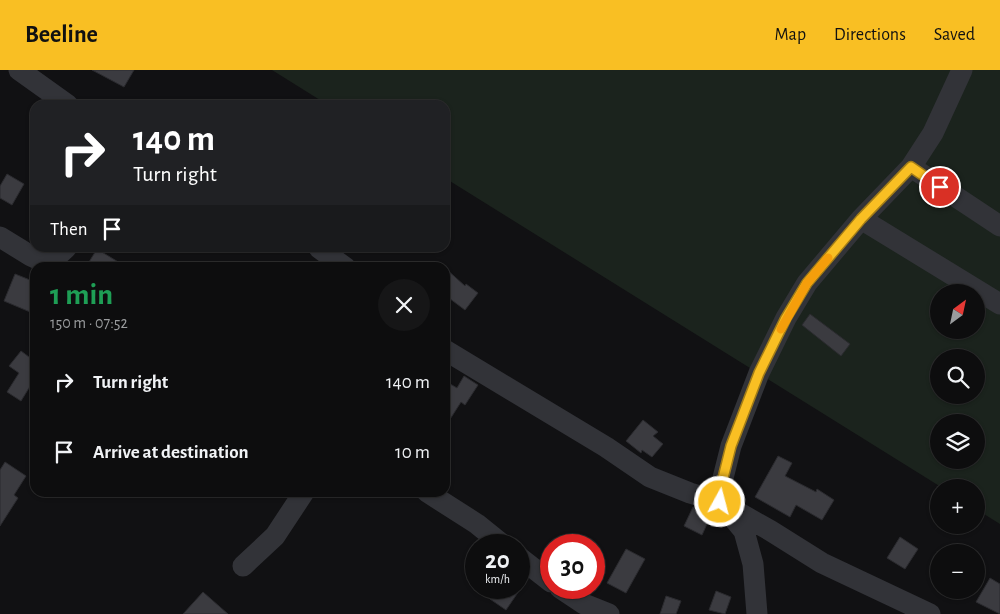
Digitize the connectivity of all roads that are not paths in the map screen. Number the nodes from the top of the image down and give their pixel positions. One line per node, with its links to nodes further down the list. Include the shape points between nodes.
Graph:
1 (20, 70): 3 (street)
2 (962, 70): 4 (street, via 933,133)
3 (61, 100)
4 (911, 167): 5 (street); 6 (street)
5 (861, 219): 13 (street); 17 (street, via 807,283 782,326 759,373 731,446)
6 (1000, 226)
7 (0, 237): 10 (street)
8 (62, 252): 11 (street)
9 (324, 252): 12 (street)
10 (44, 262)
11 (49, 262)
12 (338, 262)
13 (1000, 304)
14 (450, 353): 17 (street, via 650,477)
15 (301, 497): 19 (street, via 275,536)
16 (435, 497): 18 (street)
17 (720, 502): 24 (street, via 744,531 753,564); 25 (street, via 822,564)
18 (489, 534)
19 (243, 566)
20 (530, 566): 21 (street)
21 (540, 573)
22 (576, 599): 23 (street)
23 (609, 614)
24 (757, 614)
25 (930, 614)

